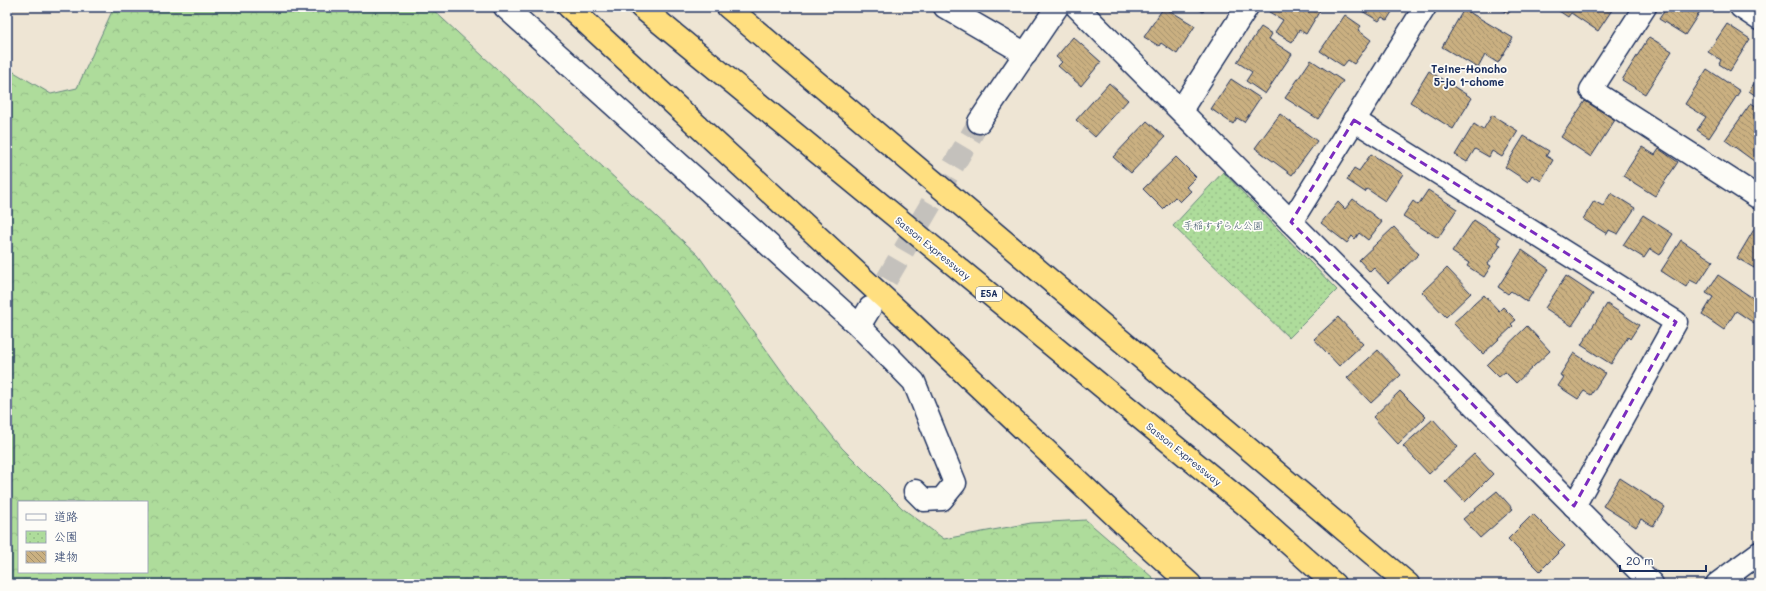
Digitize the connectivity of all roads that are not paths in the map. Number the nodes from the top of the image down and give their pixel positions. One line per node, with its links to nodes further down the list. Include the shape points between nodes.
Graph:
1 (505, 7): 19 (street, via 864,317 914,382 955,483 942,499 924,500)
2 (569, 7): 22 (highway)
3 (641, 7): 23 (highway, Sasson Expressway / E5A, via 1240,500)
4 (728, 7): 24 (highway)
5 (945, 7): 13 (street)
6 (1057, 7): 13 (street)
7 (1078, 7): 14 (street)
8 (1247, 7): 14 (street)
9 (1425, 7): 15 (street)
10 (1646, 7): 17 (street, via 1591,90)
11 (1741, 7): 12 (street)
12 (1759, 19)
13 (1026, 54): 16 (street)
14 (1181, 110): 18 (street)
15 (1354, 120): 18 (street); 20 (street, via 1676,322)
16 (979, 122)
17 (1759, 198)
18 (1291, 222): 20 (street)
19 (914, 491)
20 (1574, 506): 25 (street)
21 (1759, 553): 26 (street)
22 (1190, 584)
23 (1334, 584)
24 (1408, 584)
25 (1652, 584)
26 (1717, 584)

